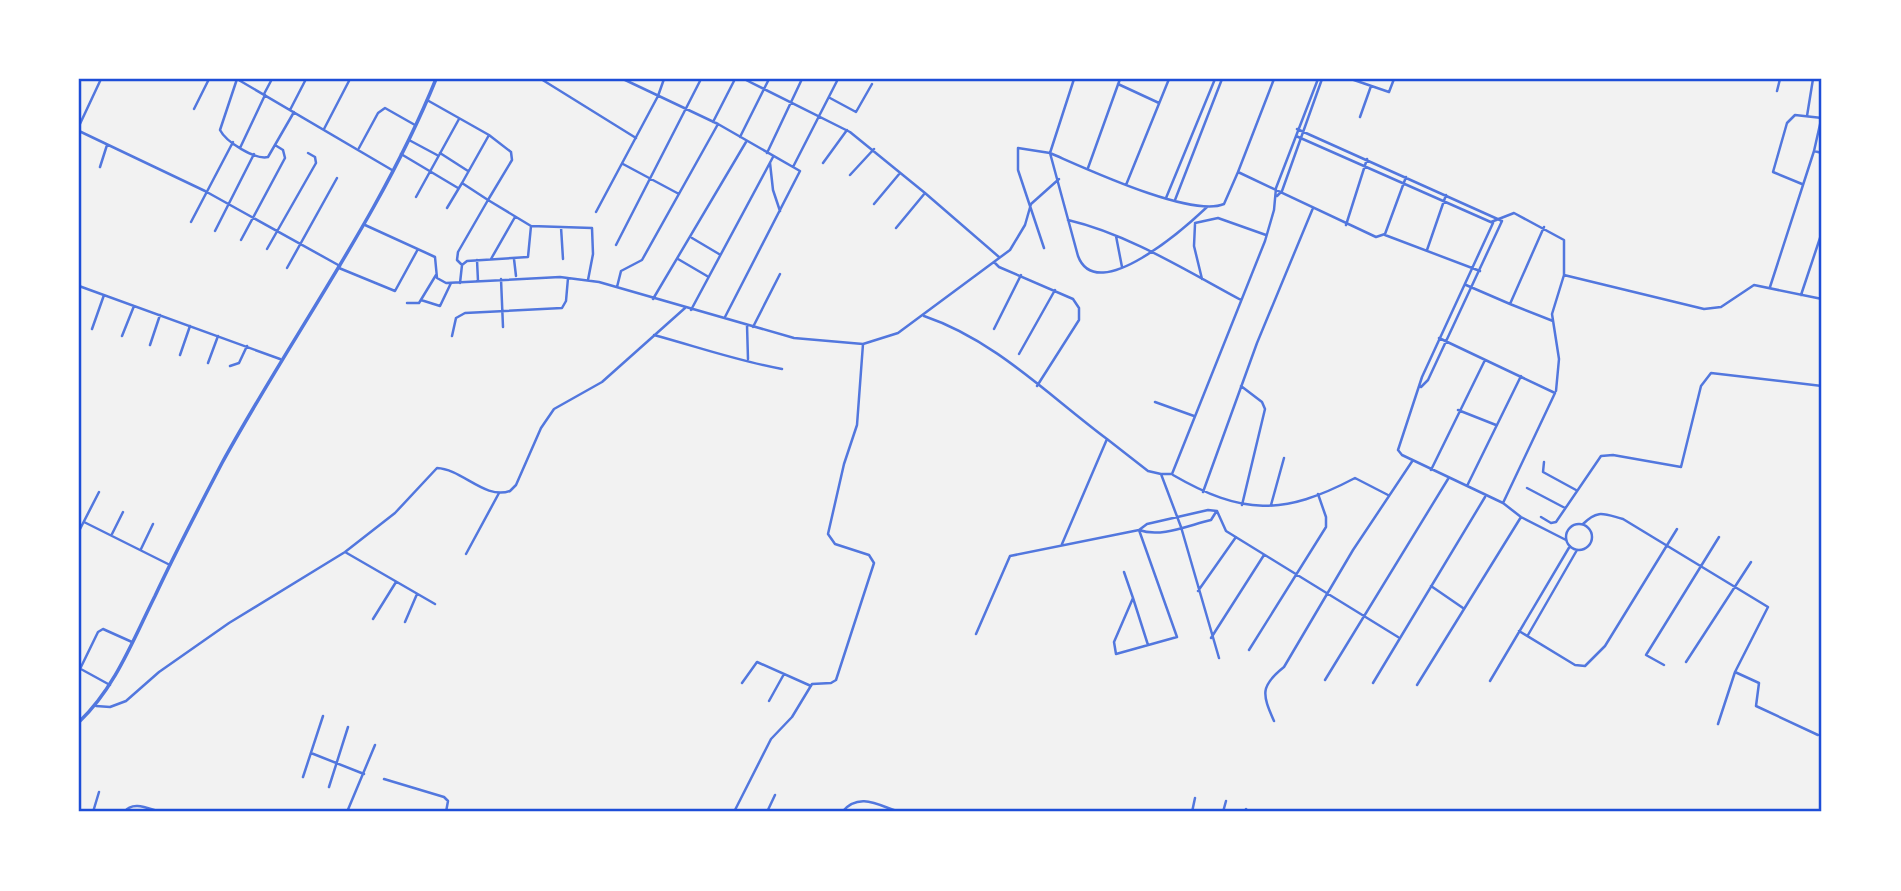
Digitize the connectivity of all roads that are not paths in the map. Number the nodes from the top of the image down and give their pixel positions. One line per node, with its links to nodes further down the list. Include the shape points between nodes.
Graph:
1 (101, 79): 50 (street)
2 (209, 79): 39 (street)
3 (272, 79): 33 (street)
4 (306, 79): 41 (street)
5 (350, 79): 52 (street)
6 (436, 79): 36 (street)
7 (541, 79): 60 (street)
8 (623, 79): 34 (street)
9 (664, 79): 34 (street)
10 (701, 79): 40 (street)
11 (735, 79): 48 (street)
12 (744, 79): 31 (street)
13 (769, 79): 31 (street)
14 (802, 79): 37 (street)
15 (838, 79): 35 (street)
16 (1074, 79): 74 (street)
17 (1120, 79): 29 (street)
18 (1169, 79): 38 (street)
19 (1215, 79): 110 (street)
20 (1222, 79): 112 (street)
21 (1274, 79): 90 (street)
22 (1320, 79): 53 (street); 56 (street)
23 (1350, 79): 27 (street)
24 (1394, 79): 30 (street, via 1389,92)
25 (1780, 79): 32 (street)
26 (1813, 79): 44 (street)
27 (1360, 80): 30 (street)
28 (872, 84): 35 (street, via 856,112)
29 (1118, 84): 38 (street); 86 (street)
30 (1371, 86): 45 (street)
31 (765, 89): 37 (street); 59 (street)
32 (1777, 91)
33 (265, 95): 41 (street); 64 (street, via 237,79 220,125 222,135); 67 (street)
34 (658, 96): 40 (street); 60 (street)
35 (829, 98): 43 (street)
36 (427, 100): 47 (street); 51 (street)
37 (792, 101): 43 (street); 73 (street)
38 (1159, 103): 99 (street)
39 (194, 109)
40 (687, 109): 48 (street); 95 (street)
41 (290, 110): 42 (street)
42 (294, 112): 52 (street); 66 (street)
43 (821, 116): 54 (street); 85 (street)
44 (1807, 116): 46 (street); 100 (street, via 1790,117 1773,172)
45 (1360, 117)
46 (1822, 118): 70 (street)
47 (459, 119): 57 (street); 76 (street)
48 (713, 122): 49 (street)
49 (718, 124): 59 (street); 106 (street)
50 (79, 125)
51 (415, 125): 62 (street); 68 (street, via 385,108)
52 (324, 129): 68 (street)
53 (1297, 129): 56 (street); 58 (street)
54 (847, 130): 69 (street); 81 (street)
55 (79, 131): 65 (street)
56 (1304, 131): 61 (street); 79 (street)
57 (489, 135): 89 (street); 111 (street, via 512,157)
58 (1296, 136): 61 (street); 102 (street)
59 (740, 137): 63 (street)
60 (636, 138): 82 (street)
61 (1301, 138): 83 (street); 104 (street)
62 (409, 140): 72 (street); 76 (street)
63 (746, 141): 73 (street); 142 (street)
64 (233, 142): 67 (street); 103 (street)
65 (107, 145): 84 (street); 103 (street)
66 (275, 145): 77 (street, via 268,157); 122 (street, via 285,158)
67 (240, 148): 77 (street)
68 (359, 148): 87 (street)
69 (874, 149): 91 (street); 92 (street)
70 (1814, 151): 75 (street); 100 (street)
71 (308, 153): 137 (street, via 316,163)
72 (401, 153): 87 (street); 88 (street)
73 (767, 153): 78 (street)
74 (1050, 153): 86 (street); 96 (street); 116 (street, via 1018,148 1018,170)
75 (1822, 153)
76 (439, 154): 88 (street); 89 (street)
77 (254, 155): 114 (street)
78 (773, 157): 80 (street); 85 (street)
79 (1367, 159): 83 (street); 93 (street)
80 (770, 162): 120 (street); 150 (street)
81 (822, 163)
82 (622, 164): 95 (street); 121 (street)
83 (1366, 165): 98 (street); 131 (street)
84 (100, 167)
85 (793, 167): 120 (street, via 800,171)
86 (1087, 169): 99 (street)
87 (392, 170): 130 (street)
88 (429, 171): 101 (street); 109 (street)
89 (468, 171): 97 (street)
90 (1238, 172): 102 (street); 117 (street, via 1224,204)
91 (900, 173): 105 (street); 115 (street)
92 (850, 175)
93 (1406, 177): 98 (street); 107 (street)
94 (337, 178): 144 (street)
95 (650, 179): 106 (street); 145 (street)
96 (1059, 179): 116 (street); 126 (street)
97 (462, 183): 101 (street); 111 (street)
98 (1403, 183): 113 (street); 140 (street)
99 (1126, 184): 110 (street)
100 (1803, 185): 180 (street)
101 (458, 188): 118 (street)
102 (1276, 188): 104 (street); 108 (street)
103 (205, 191): 114 (street); 127 (street)
104 (1282, 191): 108 (street); 119 (street)
105 (925, 193): 135 (street); 152 (street)
106 (679, 194): 181 (street, via 642,261 621,271)
107 (1447, 195): 113 (street); 125 (street)
108 (1277, 196): 141 (street)
109 (416, 197)
110 (1166, 198): 112 (street)
111 (488, 200): 123 (street); 159 (street, via 458,252)
112 (1174, 201): 117 (street)
113 (1442, 202): 128 (street); 149 (street)
114 (228, 204): 122 (street); 136 (street)
115 (874, 204)
116 (1031, 204): 146 (street); 152 (street, via 1017,241)
117 (1207, 207): 124 (street)
118 (447, 208)
119 (1314, 208): 131 (street); 225 (street)
120 (780, 211): 198 (street)
121 (596, 212)
122 (252, 217): 137 (street); 143 (street)
123 (515, 217): 132 (street); 153 (street)
124 (1195, 218): 129 (street); 151 (street)
125 (1498, 218): 128 (street); 134 (street, via 1514,214); 164 (street, via 1502,225)
126 (1068, 219): 139 (street); 161 (street, via 1085,269 1098,272)
127 (191, 222)
128 (1491, 222): 163 (street)
129 (1195, 223): 141 (street, via 1218,218); 173 (street, via 1194,246)
130 (362, 224): 148 (street); 160 (street)
131 (1346, 225): 140 (street, via 1376,237)
132 (531, 226): 133 (street); 154 (street, via 530,256)
133 (561, 226): 155 (street); 174 (street, via 592,228)
134 (1544, 227): 168 (street, via 1564,240); 191 (street)
135 (896, 228)
136 (215, 231)
137 (276, 231): 144 (street); 147 (street)
138 (1822, 232): 185 (street)
139 (1116, 234): 151 (street); 161 (street)
140 (1385, 234): 149 (street)
141 (1266, 235): 189 (street)
142 (691, 237): 150 (street); 156 (street)
143 (241, 240)
144 (299, 245): 160 (street); 162 (street)
145 (616, 245)
146 (1044, 248)
147 (267, 249)
148 (418, 249): 160 (street, via 395,291); 166 (street, via 437,260)
149 (1427, 250): 163 (street)
150 (719, 254): 169 (street)
151 (1151, 254): 161 (street); 173 (street)
152 (999, 257): 158 (street)
153 (491, 259): 154 (street); 157 (street)
154 (514, 259): 170 (street)
155 (563, 259)
156 (678, 259): 169 (street); 186 (street)
157 (477, 260): 159 (street); 175 (street)
158 (993, 261): 167 (street); 197 (street)
159 (462, 265): 177 (street)
160 (339, 267): 217 (street)
161 (1122, 267)
162 (287, 268)
163 (1474, 268): 164 (street); 178 (street)
164 (1480, 271): 182 (street)
165 (780, 274): 203 (street)
166 (436, 275): 176 (street); 188 (street)
167 (1021, 275): 183 (street); 205 (street)
168 (1564, 275): 180 (street, via 1704,309 1721,307 1748,286); 199 (street, via 1553,304)
169 (707, 276): 194 (street)
170 (516, 278): 171 (street); 172 (street)
171 (568, 278): 174 (street); 195 (street, via 562,308)
172 (502, 279): 175 (street); 195 (street)
173 (1202, 279): 189 (street)
174 (588, 281): 181 (street)
175 (478, 282): 177 (street)
176 (451, 283): 177 (street); 188 (street, via 440,306)
177 (460, 283)
178 (1466, 285): 182 (street); 210 (street)
179 (79, 286): 184 (street)
180 (1770, 287): 185 (street)
181 (616, 288): 186 (street)
182 (1472, 288): 191 (street); 211 (street)
183 (1055, 290): 215 (street); 224 (street, via 1073,299 1079,320)
184 (104, 295): 192 (street); 204 (street)
185 (1801, 295): 187 (street)
186 (653, 299): 193 (street)
187 (1822, 299)
188 (421, 300): 190 (street)
189 (1241, 300): 231 (street)
190 (407, 303)
191 (1510, 304): 199 (street)
192 (134, 306): 196 (street); 208 (street)
193 (685, 308): 194 (street); 207 (street)
194 (691, 310): 198 (street)
195 (502, 311): 202 (street); 209 (street, via 460,314)
196 (160, 315): 201 (street); 213 (street)
197 (923, 316): 212 (street, via 898,333); 224 (street, via 995,349)
198 (725, 317): 200 (street)
199 (1553, 321): 228 (street, via 1559,359)
200 (747, 325): 203 (street); 218 (street)
201 (190, 326): 206 (street); 216 (street)
202 (503, 327)
203 (753, 327): 212 (street, via 809,341)
204 (92, 328)
205 (994, 329)
206 (218, 335): 214 (street); 220 (street)
207 (653, 335): 218 (street, via 716,355); 246 (street, via 602,382 554,409 516,485)
208 (122, 336)
209 (452, 336)
210 (1439, 338): 211 (street); 227 (street)
211 (1447, 341): 219 (street); 227 (street)
212 (863, 344): 315 (street, via 858,425 828,534 835,544 869,555 874,564 836,680)
213 (150, 345)
214 (247, 346): 217 (street); 221 (street, via 239,363)
215 (1019, 354)
216 (180, 355)
217 (280, 359): 279 (street)
218 (748, 359): 222 (street)
219 (1485, 360): 223 (street); 230 (street)
220 (208, 363)
221 (230, 366)
222 (782, 369)
223 (1521, 376): 228 (street); 232 (street)
224 (1037, 386): 233 (street)
225 (1241, 386): 245 (street); 251 (street, via 1265,409)
226 (1822, 386): 243 (street, via 1711,373 1701,386 1681,467 1604,455 1597,458)
227 (1421, 387): 235 (street, via 1398,446 1399,453)
228 (1555, 393): 250 (street)
229 (1155, 402): 231 (street)
230 (1458, 410): 232 (street); 237 (street)
231 (1194, 416): 239 (street)
232 (1496, 425): 241 (street)
233 (1107, 439): 238 (street, via 1148,471); 270 (street)
234 (1284, 458): 252 (street)
235 (1413, 460): 237 (street); 248 (street)
236 (1544, 462): 243 (street, via 1543,472)
237 (1431, 470): 240 (street)
238 (1161, 474): 239 (street); 256 (street)
239 (1172, 474): 245 (street)
240 (1448, 479): 241 (street); 292 (street)
241 (1466, 487): 249 (street)
242 (1527, 488): 253 (street)
243 (1576, 490): 253 (street)
244 (99, 492): 259 (street)
245 (1203, 492): 251 (street)
246 (499, 493): 275 (street, via 437,468 395,513); 276 (street)
247 (1318, 494): 248 (street, via 1355,478); 252 (street); 282 (street, via 1326,527)
248 (1388, 495): 288 (street)
249 (1485, 496): 250 (street); 284 (street)
250 (1503, 503): 257 (street)
251 (1242, 505): 252 (street)
252 (1270, 506)
253 (1565, 508): 258 (street, via 1555,523)
254 (1217, 511): 256 (street); 262 (street, via 1211,520); 267 (street, via 1226,531)
255 (123, 512): 266 (street)
256 (1178, 517): 262 (street); 264 (street)
257 (1521, 517): 269 (street); 291 (street)
258 (1541, 517)
259 (83, 522): 265 (street); 266 (street)
260 (153, 524): 273 (street)
261 (1583, 524): 269 (street, via 1570,527); 272 (street, via 1603,512); 274 (street, via 1592,538 1586,548)
262 (1181, 527): 264 (street, via 1151,534); 286 (street)
263 (1677, 529): 272 (street)
264 (1139, 530): 270 (street); 301 (street, via 1177,637)
265 (79, 531)
266 (112, 535): 273 (street)
267 (1236, 537): 277 (street); 286 (street)
268 (1719, 537): 280 (street)
269 (1566, 540): 271 (street)
270 (1062, 544): 296 (street, via 1010,556)
271 (1570, 546): 274 (street); 295 (street)
272 (1667, 546): 280 (street); 297 (street, via 1605,646 1585,666 1575,665)
273 (141, 550): 279 (street)
274 (1577, 550): 297 (street)
275 (345, 552): 283 (street); 317 (street, via 229,623 159,671 126,701)
276 (466, 554)
277 (1265, 554): 282 (street); 299 (street)
278 (1751, 562): 285 (street)
279 (170, 565): 300 (street)
280 (1702, 566): 285 (street); 305 (street, via 1646,655)
281 (1124, 572): 289 (street)
282 (1296, 574): 288 (street); 302 (street)
283 (396, 582): 287 (street); 293 (street)
284 (1430, 586): 291 (street); 298 (street)
285 (1734, 587): 304 (street); 307 (street, via 1768,607)
286 (1198, 592): 299 (street)
287 (417, 594): 290 (street); 294 (street)
288 (1327, 594): 292 (street); 319 (street, via 1283,667 1268,680 1264,698)
289 (1132, 598): 301 (street); 301 (street, via 1114,642 1116,654)
290 (435, 604)
291 (1463, 608): 314 (street)
292 (1362, 616): 298 (street); 309 (street)
293 (373, 620)
294 (405, 622)
295 (1519, 631): 297 (street); 310 (street)
296 (976, 634)
297 (1528, 635)
298 (1398, 637): 312 (street)
299 (1211, 638): 303 (street)
300 (132, 642): 306 (street, via 100,630); 313 (street)
301 (1148, 645)
302 (1249, 650)
303 (1219, 658)
304 (1686, 662)
305 (1664, 665)
306 (79, 668): 313 (street)
307 (1735, 672): 321 (street); 323 (street, via 1759,683 1756,706)
308 (784, 674): 311 (street, via 757,662); 315 (street); 316 (street)
309 (1325, 680)
310 (1490, 681)
311 (742, 683)
312 (1373, 683)
313 (110, 685): 317 (street)
314 (1417, 685)
315 (811, 686): 340 (street, via 792,717 771,739)
316 (769, 701)
317 (96, 706): 320 (street)
318 (323, 716): 325 (street)
319 (1274, 721)
320 (79, 722)
321 (1718, 724)
322 (348, 727): 326 (street)
323 (1818, 735)
324 (375, 745): 327 (street)
325 (310, 753): 326 (street); 328 (street)
326 (337, 762): 327 (street); 330 (street)
327 (364, 774): 338 (street)
328 (303, 777)
329 (384, 779): 339 (street, via 444,797 449,806)
330 (328, 787)
331 (99, 792): 335 (street)
332 (775, 795): 341 (street)
333 (1195, 798): 344 (street)
334 (1226, 801): 345 (street)
335 (93, 812)
336 (124, 812): 337 (street, via 137,806)
337 (161, 812)
338 (347, 812)
339 (446, 812)
340 (734, 812)
341 (767, 812)
342 (842, 812): 343 (street, via 859,800)
343 (899, 812)
344 (1192, 812)
345 (1223, 812)

